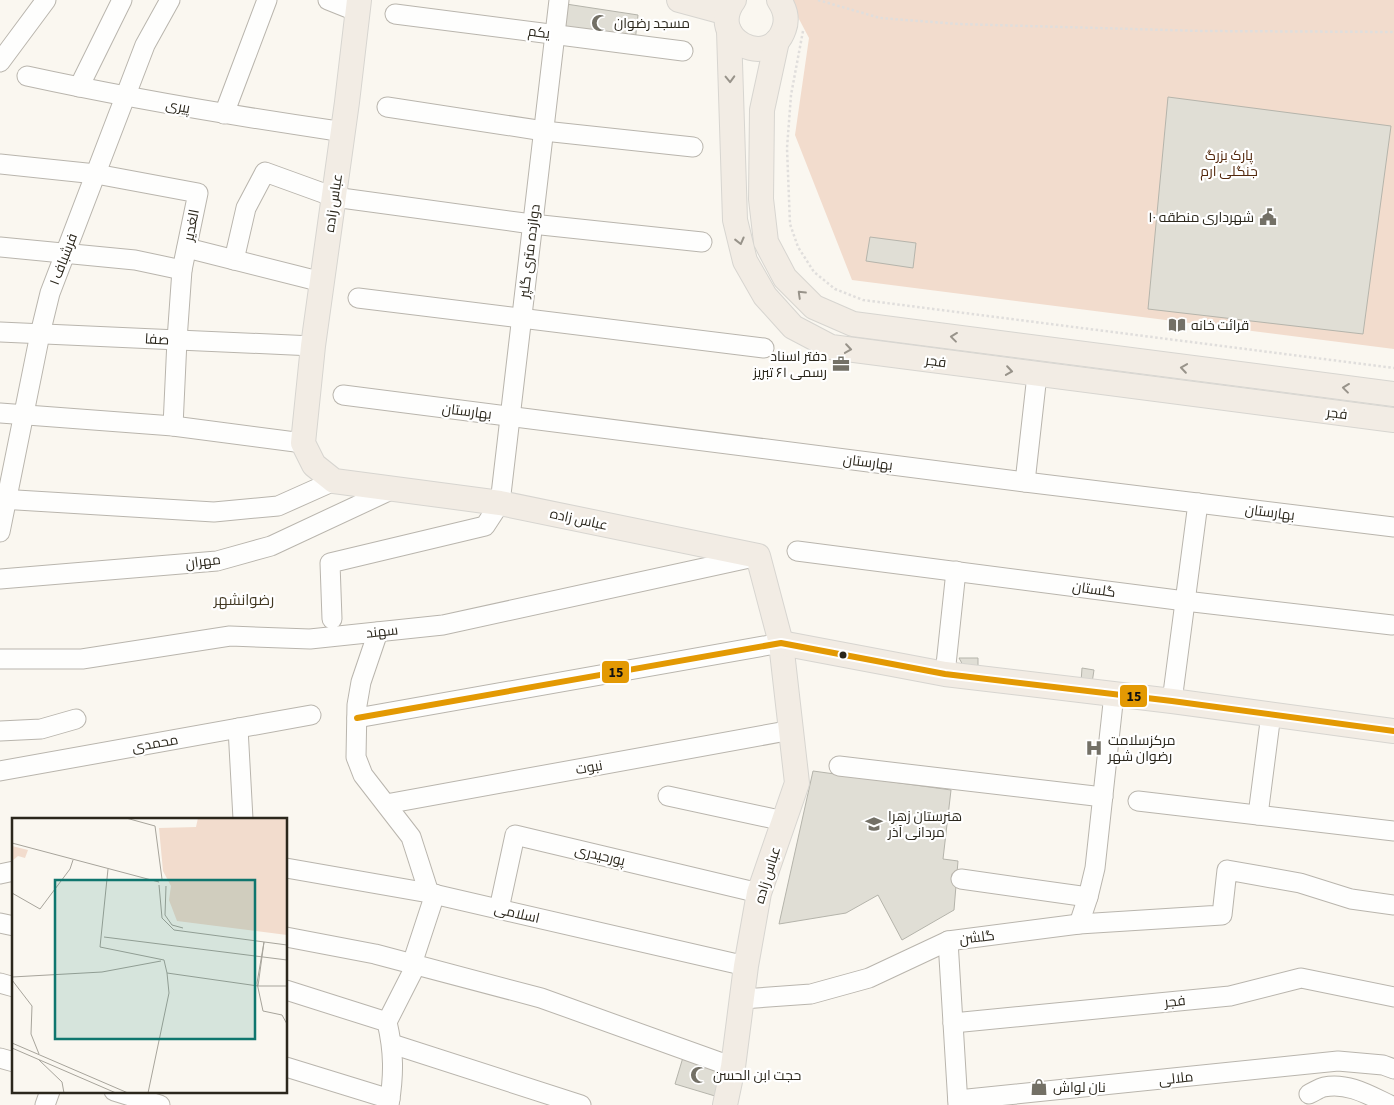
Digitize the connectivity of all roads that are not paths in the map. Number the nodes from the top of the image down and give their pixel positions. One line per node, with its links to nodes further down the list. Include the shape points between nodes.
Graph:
1 (46, 0): 15 (street)
2 (122, 0): 17 (street)
3 (170, 0): 18 (street, فرشباف ۱, via 145,45)
4 (267, 0): 20 (street)
5 (328, 0): 9 (street)
6 (559, 0): 12 (street, دوازده متری گلپر)
7 (679, 0): 11 (main road)
8 (779, 0): 13 (main road, فجر, via 786,15 786,25)
9 (358, 6): 26 (main road, عباس زاده)
10 (395, 14): 12 (street, یکم)
11 (730, 15): 13 (main road, via 734,39 741,45 760,49); 43 (main road, فجر, one-way to 43, via 735,220 745,261 766,296 792,327 831,347)
12 (555, 34): 14 (street, یکم); 22 (street, دوازده متری گلپر)
13 (777, 41): 42 (main road, فجر, one-way to 13, via 853,324 814,307 785,278 766,242 761,199 762,110)
14 (683, 51)
15 (0, 62)
16 (27, 76): 17 (street, پیری)
17 (78, 88): 18 (street, پیری)
18 (125, 97): 20 (street, پیری); 25 (street, فرشباف ۱)
19 (387, 107): 22 (street)
20 (224, 114): 21 (street, پیری)
21 (331, 130)
22 (544, 131): 23 (street); 27 (street, دوازده متری گلپر)
23 (693, 147)
24 (0, 164): 25 (street, الغدیر)
25 (96, 174): 30 (street, الغدیر, via 198,193); 31 (street, فرشباف ۱)
26 (334, 197): 27 (street); 32 (street, via 265,172 246,208); 34 (main road, عباس زاده)
27 (532, 224): 28 (street); 36 (street, دوازده متری گلپر)
28 (702, 242)
29 (0, 247): 31 (street)
30 (187, 248): 32 (street); 33 (street, الغدیر)
31 (67, 253): 33 (street, via 135,260); 38 (street, فرشباف ۱, via 50,293)
32 (234, 260): 34 (street)
33 (182, 270): 39 (street, الغدیر)
34 (322, 282): 40 (main road, عباس زاده)
35 (358, 298): 36 (street)
36 (521, 319): 41 (street); 48 (street, دوازده متری گلپر)
37 (0, 332): 38 (street, صفا)
38 (40, 334): 39 (street, صفا); 47 (street, فرشباف ۱)
39 (177, 340): 40 (street, صفا); 50 (street, الغدیر)
40 (313, 346): 51 (main road, عباس زاده)
41 (764, 348)
42 (1040, 348): 43 (main road); 44 (main road, فجر, one-way to 42)
43 (1037, 375): 49 (main road, فجر); 53 (street)
44 (1394, 394)
45 (343, 395): 48 (street, بهارستان)
46 (0, 413): 47 (street)
47 (24, 415): 50 (street); 55 (street, فرشباف ۱)
48 (509, 416): 53 (street, بهارستان); 56 (street, دوازده متری گلپر)
49 (1394, 420)
50 (174, 426): 51 (street)
51 (303, 443): 52 (main road, عباس زاده, via 314,465)
52 (334, 480): 54 (main road, عباس زاده); 55 (street, via 278,506 214,512)
53 (1025, 482): 57 (street, بهارستان)
54 (393, 489): 56 (main road, عباس زاده); 63 (street, مهران, via 271,546 217,561)
55 (3, 500): 59 (street, فرشباف ۱)
56 (500, 503): 61 (main road, عباس زاده); 65 (street, via 485,526 330,563)
57 (1198, 503): 58 (street, بهارستان); 64 (street)
58 (1394, 526)
59 (0, 532)
60 (796, 551): 62 (street, گلستان)
61 (758, 556): 67 (street, سهند, via 443,625); 68 (main road, عباس زاده)
62 (956, 571): 64 (street, گلستان); 70 (street)
63 (0, 579)
64 (1186, 601): 66 (street, گلستان); 72 (street)
65 (332, 620)
66 (1392, 625)
67 (378, 632): 69 (street, سهند, via 310,639 230,636 82,659); 75 (street, via 361,682)
68 (781, 643): 70 (main road); 75 (street); 78 (main road, عباس زاده)
69 (0, 659)
70 (945, 674): 71 (main road)
71 (1114, 694): 72 (main road); 84 (street)
72 (1172, 701): 73 (main road)
73 (1271, 714): 79 (main road); 87 (street)
74 (311, 715): 77 (street, محمدی)
75 (357, 718): 86 (street, via 356,757 363,775)
76 (76, 720): 80 (street, via 41,730)
77 (238, 728): 82 (street, محمدی); 88 (street)
78 (792, 730): 86 (street, نبوت); 89 (main road, عباس زاده, via 797,783)
79 (1394, 730)
80 (0, 731)
81 (839, 766): 84 (street)
82 (0, 771)
83 (668, 796): 89 (street)
84 (1103, 797): 95 (street, via 1095,868)
85 (1138, 801): 87 (street)
86 (386, 804): 93 (street, via 411,837)
87 (1258, 815): 90 (street)
88 (243, 818)
89 (784, 821): 94 (main road, عباس زاده)
90 (1394, 831)
91 (288, 868): 93 (street, اسلامی)
92 (962, 879): 95 (street)
93 (432, 893): 97 (street, اسلامی); 101 (street)
94 (759, 893): 97 (street, پورحیدری, via 515,835); 102 (main road, عباس زاده)
95 (1088, 897): 98 (street)
96 (1394, 905): 98 (street, گلشن, via 1351,899 1300,883 1227,870 1222,915)
97 (499, 909): 102 (street, اسلامی)
98 (1079, 924): 100 (street, گلشن)
99 (288, 937): 101 (street)
100 (948, 941): 105 (street, گلشن, via 869,978 811,994); 107 (street)
101 (414, 964): 106 (street); 110 (street, via 541,998)
102 (746, 966): 105 (main road, عباس زاده)
103 (288, 991): 106 (street)
104 (1394, 997): 107 (street, فجر, via 1301,978 1230,996)
105 (742, 999): 110 (main road, عباس زاده)
106 (387, 1022): 108 (street)
107 (953, 1023): 117 (street)
108 (392, 1044): 116 (street, via 393,1079); 120 (street)
109 (1304, 1065): 112 (street, ملالی, via 1338,1061); 115 (street); 117 (street, ملالی)
110 (733, 1067): 121 (main road, عباس زاده)
111 (288, 1068): 116 (street)
112 (1394, 1069)
113 (50, 1092): 118 (street)
114 (117, 1092): 119 (street)
115 (1310, 1100): 122 (street, via 1322,1087 1338,1085)
116 (389, 1102)
117 (958, 1102)
118 (45, 1105)
119 (160, 1105)
120 (582, 1105)
121 (725, 1105)
122 (1390, 1105)

